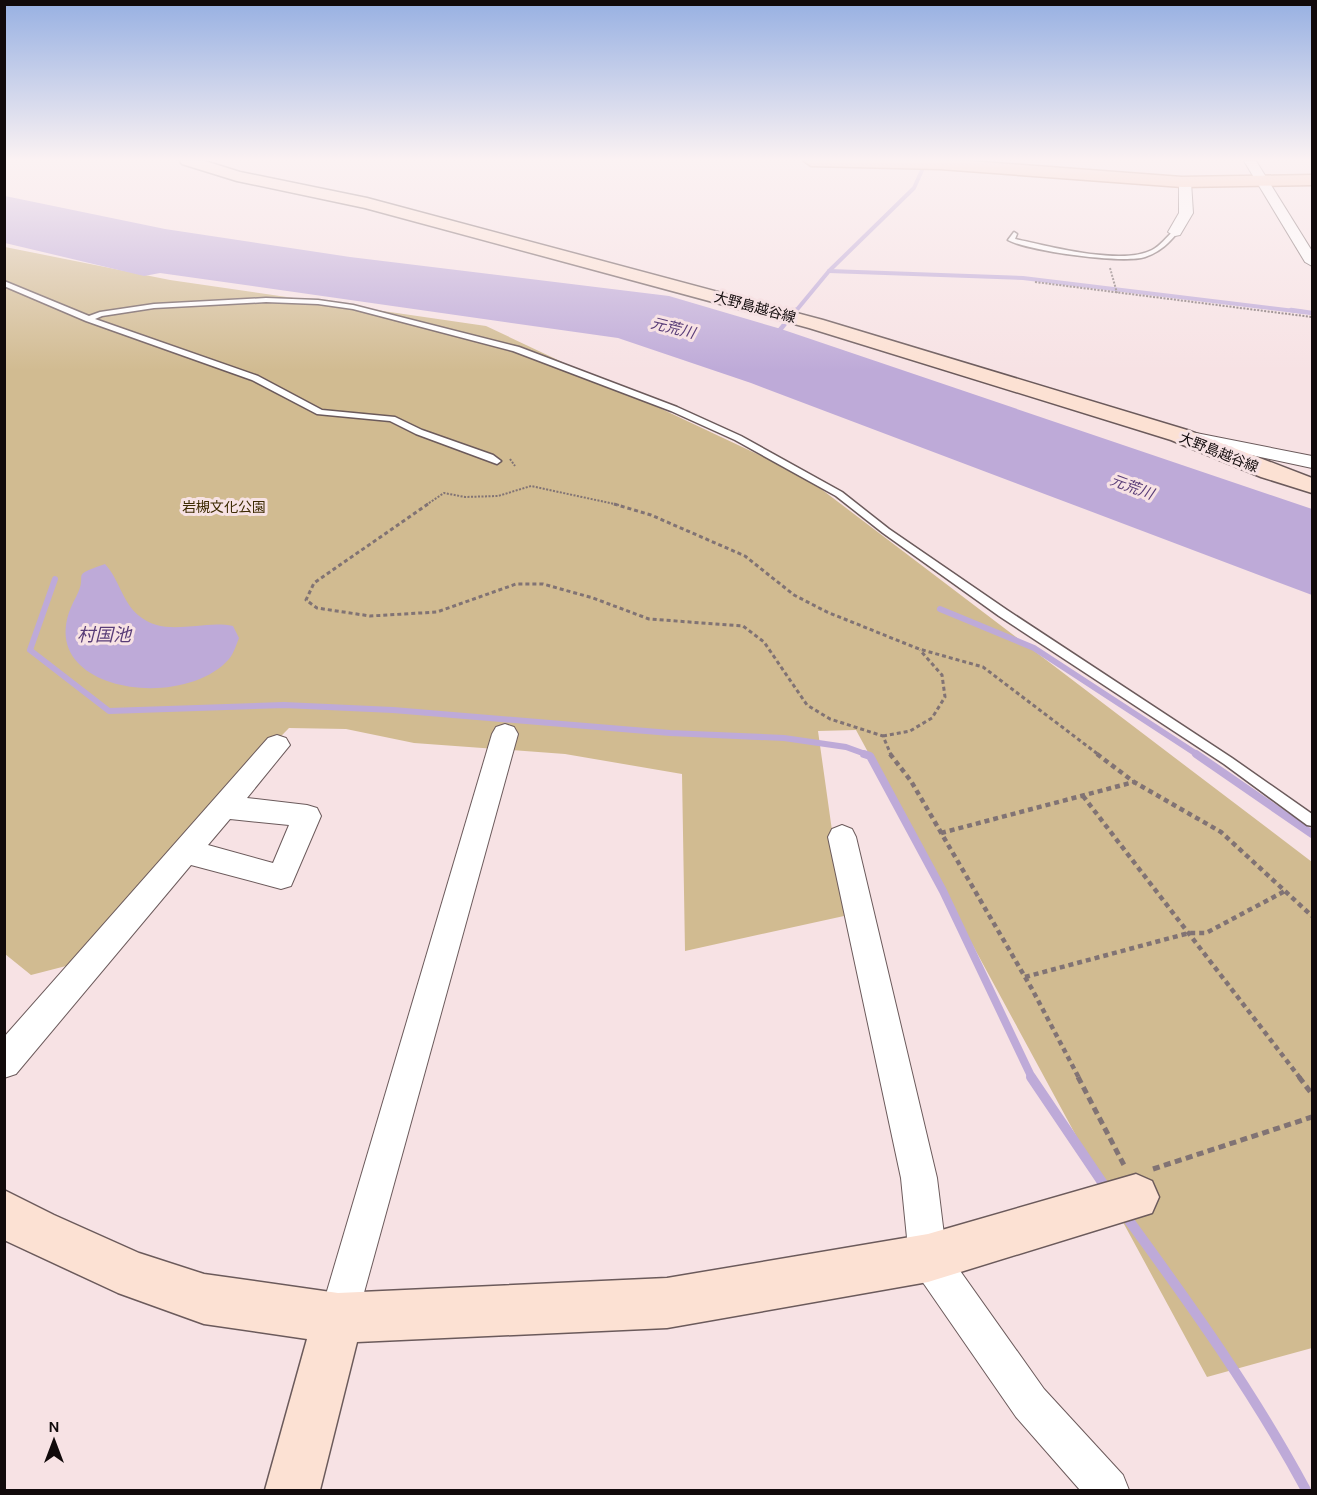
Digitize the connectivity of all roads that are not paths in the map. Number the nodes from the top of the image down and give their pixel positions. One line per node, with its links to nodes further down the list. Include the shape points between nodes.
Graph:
1 (472, 231): 8 (main road, 大野島越谷線, via 744,303)
2 (1293, 231): 5 (street)
3 (1175, 232): 4 (lane, via 1155,251 1140,257 1107,256 1011,240)
4 (1014, 234)
5 (1312, 262)
6 (4, 283): 7 (lane)
7 (89, 319): 9 (lane, via 255,378 320,412 392,419); 15 (lane, via 154,306 266,300 353,307 516,348 674,408 839,494 993,606)
8 (1179, 435): 10 (street); 11 (main road, 大野島越谷線)
9 (497, 461)
10 (1312, 462)
11 (1312, 486)
12 (505, 734): 22 (street)
13 (278, 745): 14 (street)
14 (223, 807): 17 (street); 17 (street, via 307,816 281,877)
15 (1312, 820)
16 (842, 837): 21 (street, via 918,1178)
17 (184, 851): 18 (street)
18 (4, 1062)
19 (1136, 1182): 21 (main road)
20 (8, 1222): 22 (main road, via 135,1276 204,1299)
21 (927, 1258): 22 (main road, via 668,1303); 24 (street, via 1030,1403)
22 (338, 1318): 23 (main road)
23 (292, 1491)
24 (1108, 1491)

